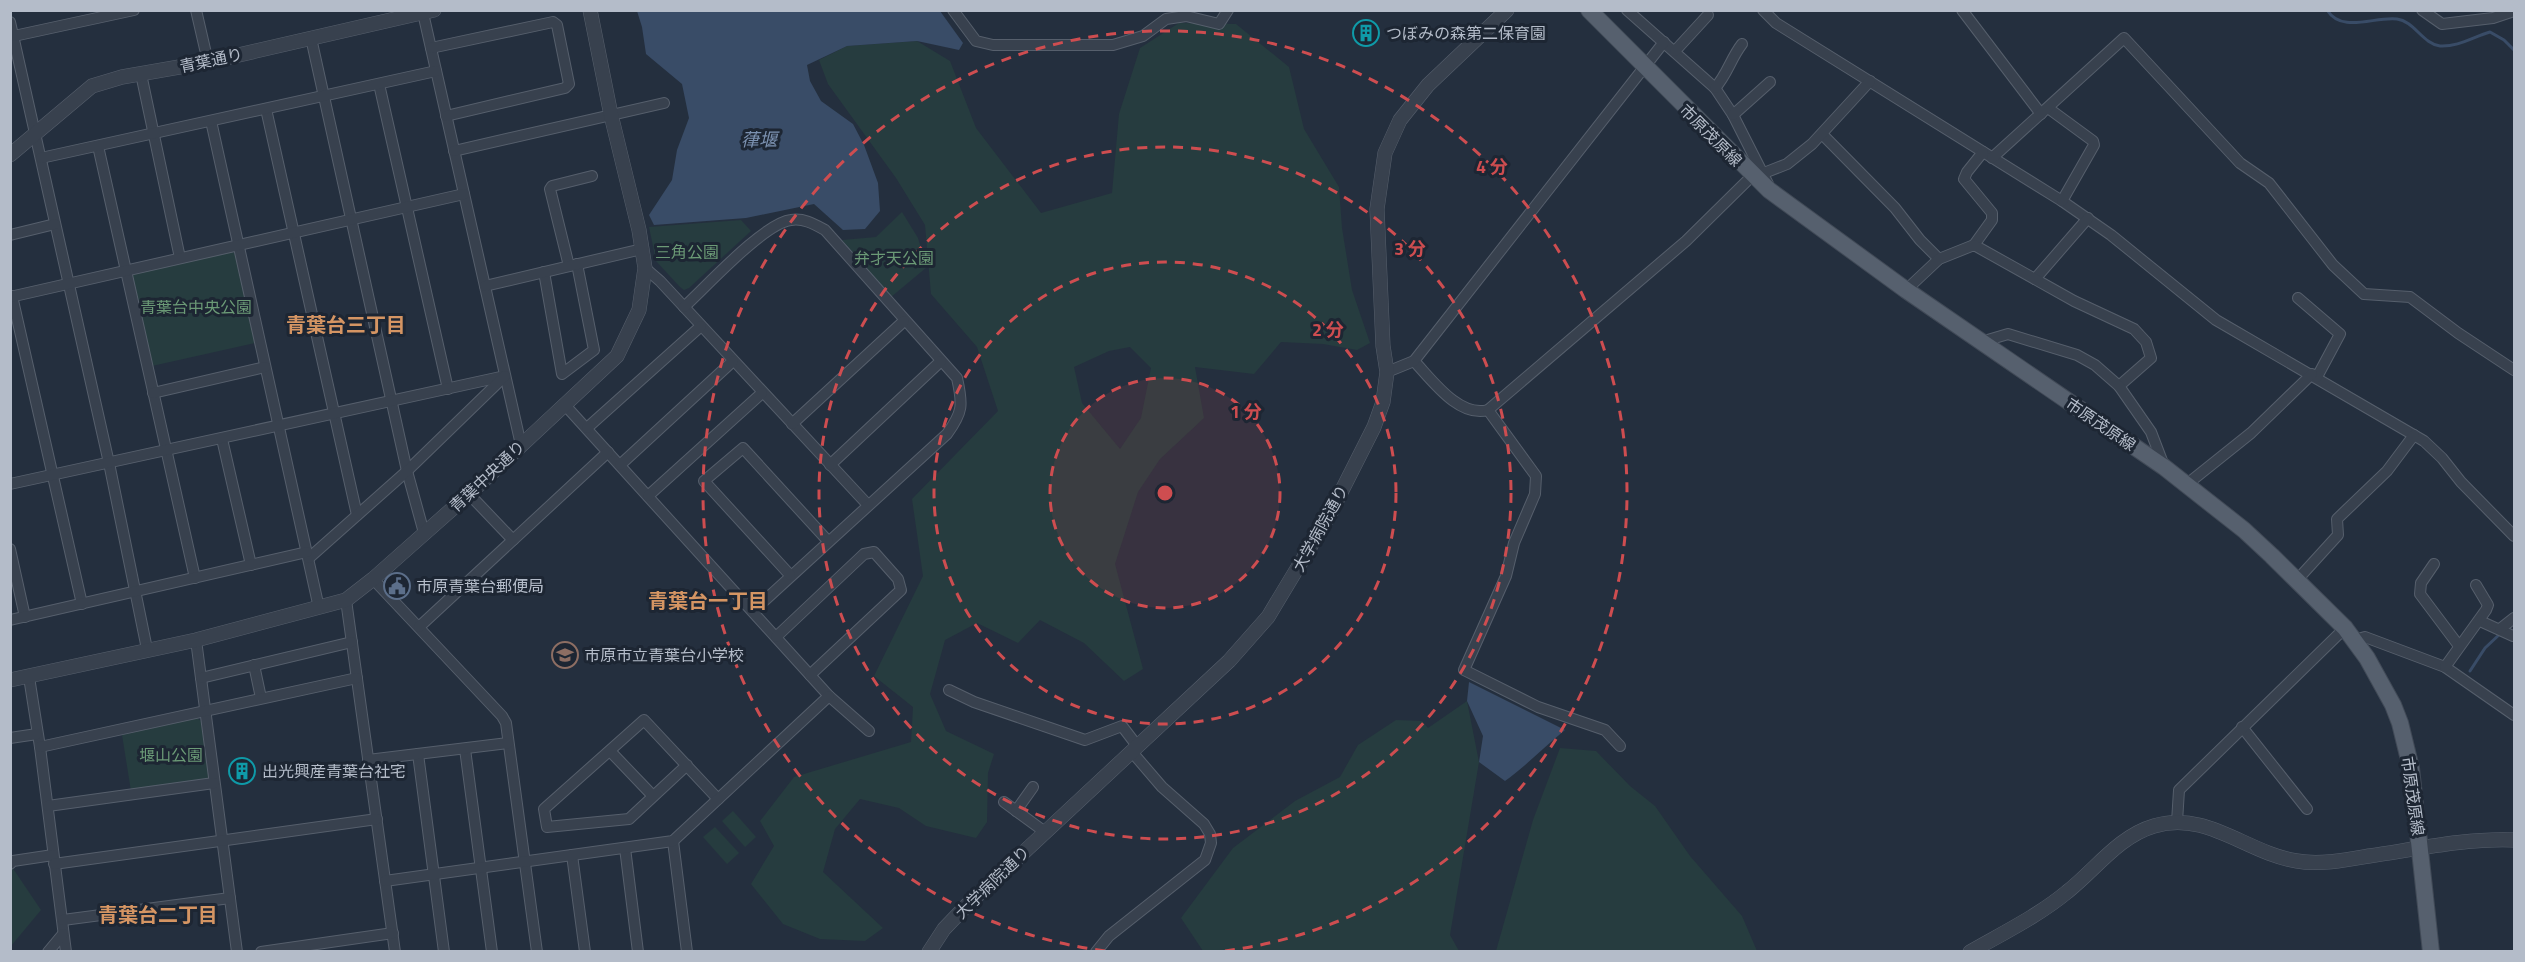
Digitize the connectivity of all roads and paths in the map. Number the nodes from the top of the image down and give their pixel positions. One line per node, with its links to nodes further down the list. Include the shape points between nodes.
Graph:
1 (134, 10): 17 (street)
2 (196, 10): 23 (street)
3 (590, 10): 36 (street, 青葉中央通り)
4 (953, 10): 5 (street, via 976,41 993,45 1113,45 1143,36 1166,19 1186,16 1219,24)
5 (1228, 10)
6 (1506, 10): 82 (street, 大学病院通り, via 1428,85 1400,120 1385,153 1377,209)
7 (1589, 10): 25 (main road, 市原茂原線)
8 (1627, 10): 19 (street)
9 (1763, 10): 28 (street, via 1776,23)
10 (1962, 10): 35 (street)
11 (2422, 10): 12 (street, via 2442,24 2493,18)
12 (2514, 11)
13 (428, 12): 14 (street, 青葉通り); 21 (street)
14 (389, 15): 18 (street, 青葉通り)
15 (1708, 15): 22 (street)
16 (10, 22): 17 (street)
17 (14, 36): 24 (street)
18 (311, 38): 23 (street, 青葉通り); 32 (street)
19 (1664, 42): 22 (street); 25 (street)
20 (1742, 44): 31 (street, via 1728,64 1725,78)
21 (431, 48): 26 (street); 38 (street, via 553,22 557,25 569,84 565,88)
22 (1675, 51): 31 (street)
23 (208, 62): 27 (street, 青葉通り)
24 (15, 65): 40 (street)
25 (1644, 68): 48 (main road, 市原茂原線); 79 (street)
26 (436, 71): 30 (street); 38 (street)
27 (141, 74): 40 (street, 青葉通り, via 92,86); 41 (street)
28 (1870, 81): 42 (street); 46 (street)
29 (1770, 82): 37 (street)
30 (379, 84): 32 (street); 52 (street)
31 (1715, 88): 37 (street)
32 (324, 96): 34 (street); 54 (street)
33 (664, 103): 36 (street)
34 (266, 109): 39 (street); 56 (street)
35 (2045, 111): 46 (street); 51 (street, via 2094,145); 81 (street, via 2124,38 2240,163 2270,183 2333,265 2364,294 2410,297)
36 (611, 115): 44 (street); 60 (street, 青葉中央通り)
37 (1733, 115): 48 (street)
38 (446, 116): 44 (street)
39 (210, 121): 41 (street); 58 (street)
40 (35, 132): 45 (street, 青葉通り); 47 (street)
41 (154, 134): 43 (street); 61 (street)
42 (1822, 134): 48 (street, via 1787,164); 62 (street)
43 (98, 146): 47 (street); 65 (street)
44 (454, 150): 50 (street)
45 (10, 155)
46 (1988, 155): 51 (street); 59 (street, via 1966,172 1964,179 1992,213 1992,220)
47 (41, 159): 55 (street)
48 (1758, 174): 70 (main road, 市原茂原線, via 1768,190); 91 (street, via 1686,241)
49 (592, 176): 63 (street, via 550,189)
50 (464, 194): 52 (street); 69 (street)
51 (2062, 201): 53 (street)
52 (406, 207): 54 (street); 86 (street)
53 (2088, 218): 67 (street); 84 (street, via 2216,320)
54 (352, 219): 56 (street); 89 (street)
55 (55, 224): 57 (street); 68 (street)
56 (294, 233): 58 (street); 92 (street)
57 (10, 235)
58 (238, 245): 61 (street); 80 (street)
59 (1974, 245): 62 (street); 67 (street)
60 (642, 249): 63 (street); 64 (street, 青葉中央通り)
61 (180, 258): 65 (street)
62 (1939, 259): 70 (street)
63 (573, 266): 66 (street); 66 (street, via 594,350 562,374)
64 (645, 268): 73 (street); 90 (street, 青葉中央通り, via 639,310 617,356)
65 (126, 270): 68 (street); 87 (street)
66 (544, 272): 69 (street)
67 (2035, 279): 85 (street, via 2134,329 2146,342 2151,358)
68 (68, 283): 71 (street); 101 (street)
69 (485, 286): 83 (street)
70 (1906, 290): 76 (main road, 市原茂原線)
71 (11, 296): 106 (street)
72 (2298, 298): 84 (street, via 2340,334)
73 (684, 307): 74 (street, via 772,226 792,219 809,221 825,230); 75 (street)
74 (903, 321): 78 (street); 93 (street)
75 (701, 326): 77 (street); 95 (street)
76 (1981, 342): 85 (street, via 2008,334 2077,355 2108,374); 104 (main road, 市原茂原線)
77 (733, 361): 88 (street); 102 (street)
78 (941, 361): 103 (street); 111 (street, via 957,378 962,401 959,418 947,435)
79 (1414, 362): 82 (street); 91 (street, via 1467,410)
80 (265, 367): 87 (street); 94 (street)
81 (2514, 370)
82 (1387, 372): 164 (street, 大学病院通り, via 1383,402 1374,427 1330,514 1268,617 1229,661)
83 (505, 376): 86 (street); 98 (street); 105 (street)
84 (2314, 376): 96 (street); 108 (street)
85 (2119, 386): 104 (street, via 2151,432)
86 (448, 388): 89 (street)
87 (153, 393): 99 (street)
88 (762, 393): 93 (street); 110 (street)
89 (392, 401): 92 (street); 105 (street)
90 (564, 404): 95 (street); 98 (street, 青葉中央通り)
91 (1488, 410): 161 (street, via 1536,476 1535,494 1514,543 1506,576 1464,670 1538,707 1600,727)
92 (335, 414): 94 (street); 112 (street)
93 (792, 424): 103 (street)
94 (279, 426): 97 (street); 118 (street)
95 (587, 428): 100 (street)
96 (2414, 435): 113 (street); 124 (street, via 2387,471 2337,519 2338,535)
97 (222, 439): 99 (street); 120 (street)
98 (521, 445): 109 (street, 青葉中央通り)
99 (166, 450): 101 (street); 122 (street)
100 (608, 452): 102 (street); 115 (street)
101 (109, 463): 106 (street); 126 (street)
102 (620, 465): 110 (street)
103 (830, 465): 111 (street)
104 (2164, 467): 108 (main road, 市原茂原線)
105 (407, 471): 112 (street); 114 (street)
106 (52, 475): 107 (street); 128 (street)
107 (10, 484)
108 (2187, 485): 124 (main road, 市原茂原線)
109 (469, 494): 114 (street, 青葉中央通り); 115 (street)
110 (648, 496): 130 (street)
111 (868, 505): 116 (street)
112 (357, 515): 118 (street)
113 (2512, 530)
114 (424, 533): 123 (street, 青葉中央通り)
115 (513, 540): 135 (street)
116 (828, 541): 121 (street); 121 (street, via 743,448 704,481)
117 (10, 549): 131 (street)
118 (308, 555): 120 (street); 129 (street)
119 (2434, 564): 142 (street, via 2421,584 2420,594)
120 (251, 565): 122 (street)
121 (790, 576): 130 (street)
122 (195, 578): 126 (street)
123 (373, 579): 127 (street, 青葉中央通り); 135 (street)
124 (2298, 580): 137 (main road, 市原茂原線)
125 (2476, 585): 134 (street, via 2488,605)
126 (135, 592): 128 (street); 143 (street)
127 (346, 600): 129 (street, 青葉中央通り); 141 (street)
128 (82, 604): 131 (street)
129 (319, 608): 140 (street, 青葉中央通り)
130 (753, 611): 138 (street)
131 (25, 617): 133 (street)
132 (2514, 618): 136 (street)
133 (10, 620)
134 (2480, 621): 136 (street); 142 (street)
135 (419, 627): 160 (street, via 502,716)
136 (2500, 629): 139 (street)
137 (2350, 634): 145 (street); 156 (street); 184 (main road, 市原茂原線, via 2376,672 2400,723 2411,768)
138 (776, 637): 146 (street); 146 (street, via 864,554 874,552 898,579 901,590)
139 (2512, 637)
140 (196, 640): 143 (street, 青葉中央通り); 148 (street)
141 (352, 642): 144 (street); 149 (street)
142 (2459, 646): 145 (street)
143 (147, 649): 147 (street, 青葉中央通り)
144 (254, 665): 148 (street); 153 (street)
145 (2445, 667): 155 (street)
146 (810, 675): 152 (street)
147 (29, 677): 150 (street, 青葉中央通り); 158 (street)
148 (201, 678): 154 (street)
149 (357, 678): 153 (street); 167 (street)
150 (10, 680)
151 (949, 690): 164 (street, via 1084,740 1122,726)
152 (829, 696): 157 (street); 172 (street)
153 (261, 698): 154 (street)
154 (205, 711): 162 (street); 169 (street)
155 (2514, 715)
156 (2242, 727): 175 (street); 178 (street, via 2179,790)
157 (869, 731)
158 (37, 734): 159 (street); 162 (street)
159 (10, 738)
160 (508, 743): 163 (street); 188 (street)
161 (1620, 746)
162 (40, 747): 174 (street)
163 (465, 748): 166 (street); 189 (street)
164 (1135, 749): 179 (street, 大学病院通り); 208 (street, via 1162,787 1204,824 1211,843 1205,860 1109,936)
165 (610, 751): 168 (street, via 644,720); 171 (street); 171 (street, via 544,809 547,827 629,819)
166 (418, 754): 167 (street); 190 (street)
167 (368, 760): 177 (street)
168 (687, 765): 171 (street); 172 (street)
169 (214, 783): 174 (street); 180 (street)
170 (1033, 788): 176 (street)
171 (653, 796)
172 (718, 799): 182 (street)
173 (1004, 802): 176 (street)
174 (48, 806): 186 (street)
175 (2307, 808)
176 (1016, 811): 179 (street)
177 (376, 819): 180 (street); 191 (street)
178 (2176, 822): 184 (street, via 2209,826 2271,854 2297,861 2325,862); 209 (street, via 2155,826 2125,841 2042,910)
179 (1045, 832): 207 (street, 大学病院通り, via 966,906)
180 (222, 840): 186 (street); 192 (street)
181 (2514, 840): 184 (street)
182 (673, 841): 183 (street); 206 (street)
183 (624, 848): 185 (street); 205 (street)
184 (2420, 849): 210 (main road, 市原茂原線)
185 (573, 855): 188 (street); 204 (street)
186 (53, 859): 187 (street); 193 (street)
187 (11, 861)
188 (526, 861): 189 (street); 203 (street)
189 (480, 868): 190 (street); 202 (street)
190 (434, 874): 191 (street); 201 (street)
191 (385, 881): 194 (street)
192 (230, 898): 193 (street); 198 (street)
193 (63, 920): 195 (street)
194 (393, 933): 199 (street); 200 (street)
195 (63, 934): 196 (street); 197 (street)
196 (48, 951)
197 (66, 951)
198 (237, 951)
199 (261, 951)
200 (395, 951)
201 (444, 951)
202 (492, 951)
203 (537, 951)
204 (585, 951)
205 (638, 951)
206 (687, 951)
207 (928, 951)
208 (1096, 951)
209 (1970, 951)
210 (2431, 951)

